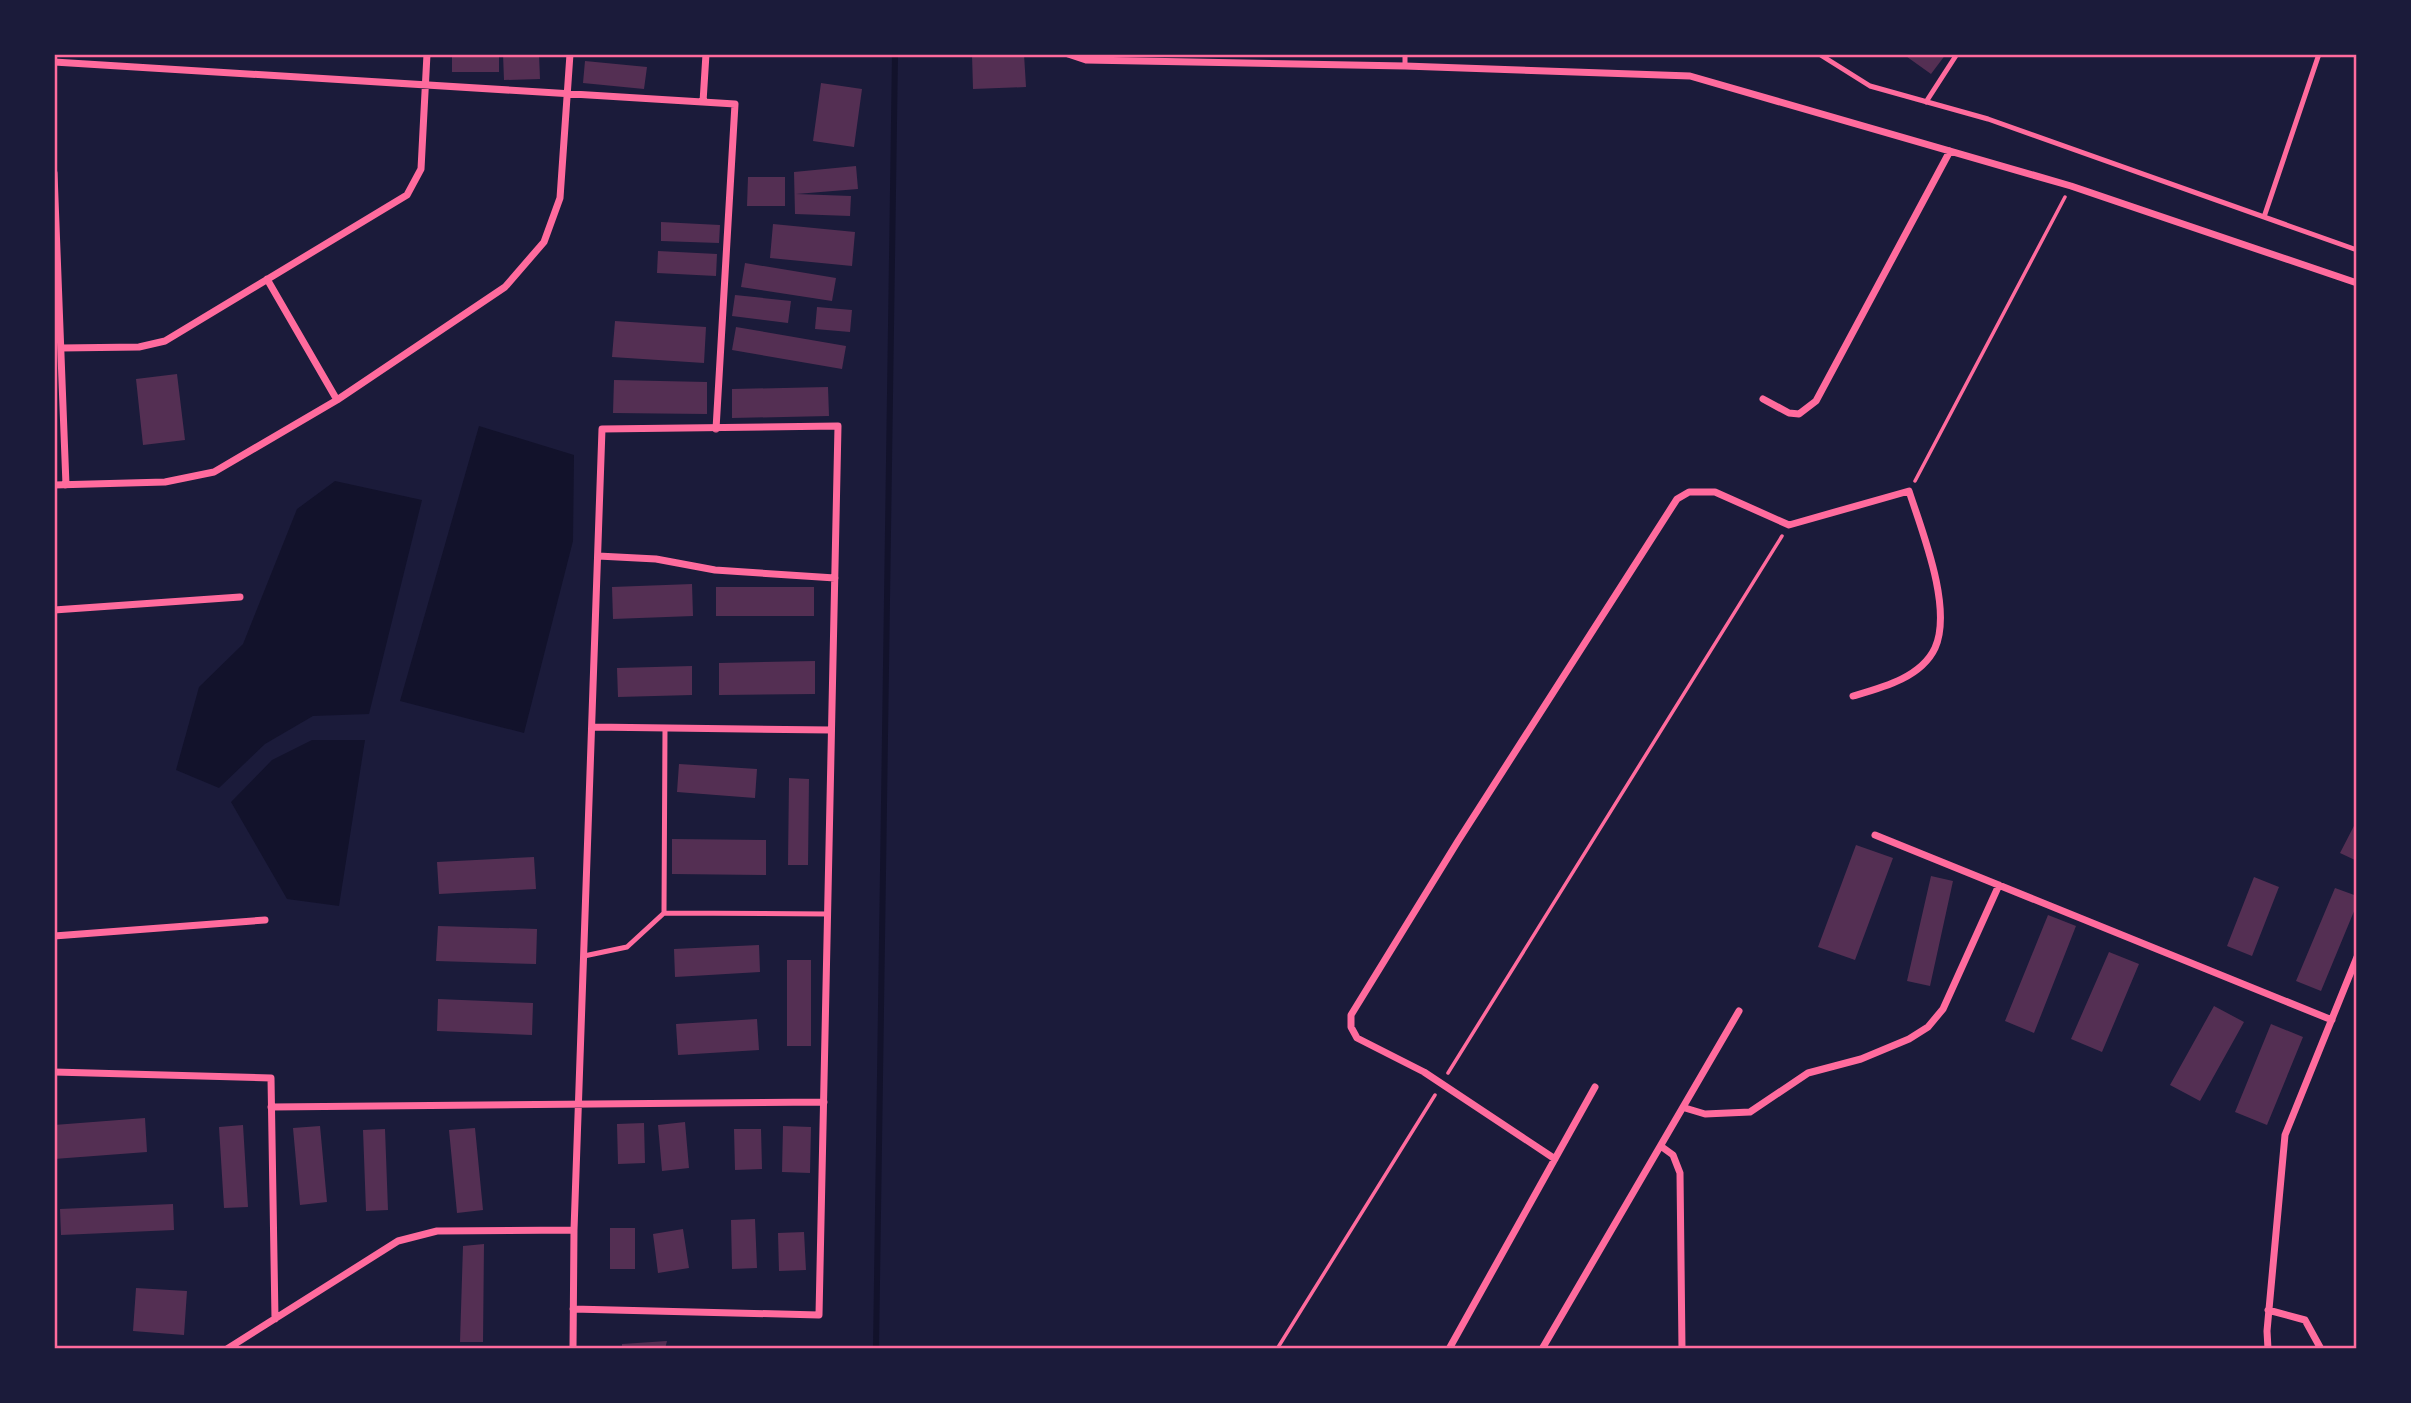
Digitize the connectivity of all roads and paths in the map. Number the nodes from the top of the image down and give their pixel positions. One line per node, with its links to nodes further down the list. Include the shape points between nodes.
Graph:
1 (428, 54): 11 (street)
2 (570, 54): 12 (street)
3 (706, 54): 13 (street)
4 (1068, 54): 10 (street, via 1086,60)
5 (1405, 54): 10 (lane)
6 (1819, 54): 14 (lane, via 1870,86)
7 (1957, 54): 14 (lane)
8 (2319, 54): 18 (lane)
9 (54, 62): 11 (street)
10 (1405, 66): 15 (street, via 1690,76)
11 (426, 85): 12 (street); 20 (street, via 421,169 407,195)
12 (568, 94): 13 (street); 24 (street, via 560,198 544,242 505,287)
13 (704, 102): 25 (street, via 735,104)
14 (1926, 102): 18 (lane, via 1988,119)
15 (1950, 151): 17 (street); 23 (street, via 1816,401 1800,414 1788,413)
16 (54, 173): 22 (street)
17 (2071, 186): 21 (street); 28 (path)
18 (2264, 217): 19 (lane)
19 (2357, 250)
20 (267, 279): 22 (street, via 164,341 139,347); 24 (street)
21 (2357, 283)
22 (61, 348): 27 (street)
23 (1763, 399)
24 (337, 400): 27 (street, via 214,472 165,482)
25 (716, 429): 30 (street, via 602,429); 31 (street, via 838,426)
26 (54, 485): 27 (street)
27 (66, 485)
28 (1909, 491): 29 (street); 34 (street, via 1937,591 1940,626 1934,649 1903,678)
29 (1789, 525): 49 (path); 49 (street, via 1715,492 1689,492 1677,499 1357,1003 1351,1027 1357,1038)
30 (598, 556): 31 (street); 35 (street)
31 (835, 578): 37 (street)
32 (240, 597): 33 (street)
33 (54, 610)
34 (1853, 696)
35 (592, 727): 36 (street); 44 (street)
36 (665, 729): 37 (street); 40 (lane)
37 (831, 730): 41 (street)
38 (1875, 835): 39 (street)
39 (1999, 885): 47 (street); 54 (street, via 1943,1009 1928,1027 1861,1059 1808,1073 1750,1112 1705,1114)
40 (664, 913): 41 (lane); 44 (lane, via 627,947)
41 (828, 914): 51 (street)
42 (265, 920): 43 (street)
43 (54, 936)
44 (584, 956): 52 (street)
45 (2357, 957): 47 (street)
46 (1739, 1011): 54 (street)
47 (2332, 1020): 59 (street, via 2285,1135)
48 (54, 1072): 53 (street, via 271,1078)
49 (1442, 1083): 56 (street); 63 (path)
50 (1595, 1087): 56 (street)
51 (824, 1101): 52 (street); 58 (street, via 819,1315)
52 (579, 1105): 53 (street); 57 (street)
53 (271, 1107): 60 (street)
54 (1685, 1108): 55 (street)
55 (1662, 1147): 65 (street); 66 (street, via 1673,1155 1679,1173)
56 (1555, 1158): 64 (street)
57 (574, 1230): 58 (street); 60 (street, via 437,1231 398,1241)
58 (573, 1310): 62 (street)
59 (2268, 1310): 67 (street); 68 (street, via 2305,1320)
60 (275, 1319): 61 (street)
61 (227, 1349)
62 (573, 1349)
63 (1277, 1349)
64 (1449, 1349)
65 (1542, 1349)
66 (1682, 1349)
67 (2268, 1349)
68 (2321, 1349)

